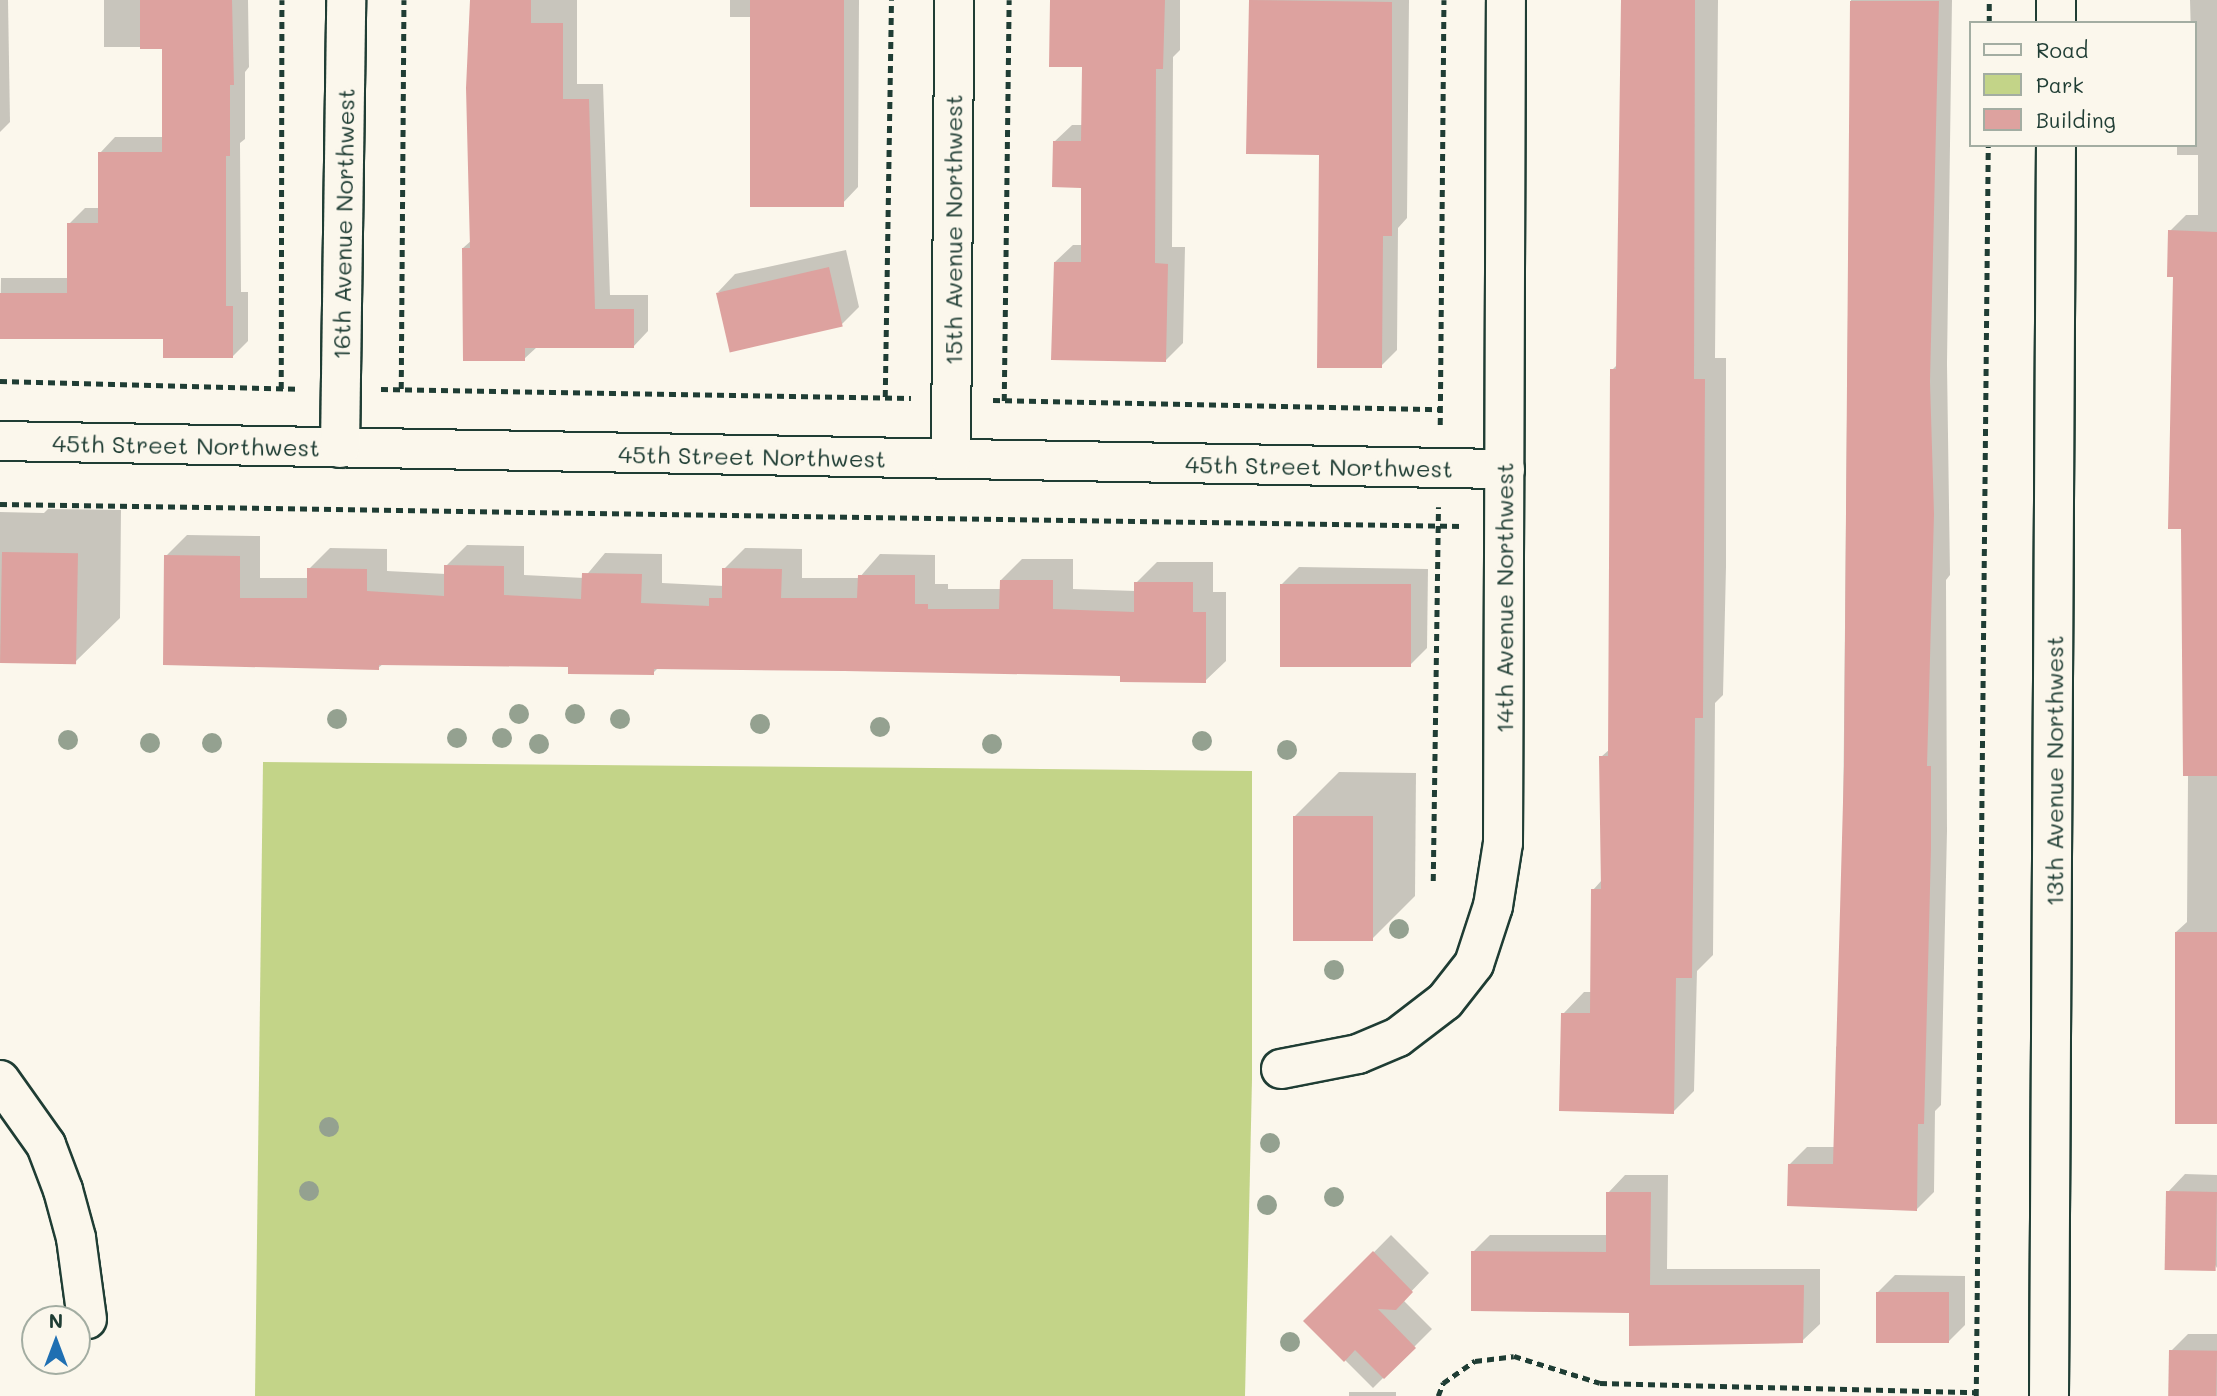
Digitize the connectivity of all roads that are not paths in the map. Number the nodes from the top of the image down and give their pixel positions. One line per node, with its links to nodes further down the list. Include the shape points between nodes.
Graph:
1 (346, 0): 8 (street, 16th Avenue Northwest)
2 (954, 0): 9 (street, 15th Avenue Northwest)
3 (1506, 0): 10 (street, 14th Avenue Northwest)
4 (2056, 0): 5 (street)
5 (2056, 21)
6 (2056, 147): 14 (street, 13th Avenue Northwest)
7 (0, 441): 8 (street, 45th Street Northwest)
8 (340, 448): 9 (street, 45th Street Northwest)
9 (951, 459): 10 (street, 45th Street Northwest)
10 (1505, 470): 11 (street, 14th Avenue Northwest, via 1503,843 1493,906 1474,964 1445,1001 1398,1037 1358,1054)
11 (1281, 1069)
12 (0, 1080): 13 (street, via 46,1145 76,1238)
13 (85, 1305)
14 (2049, 1396)

